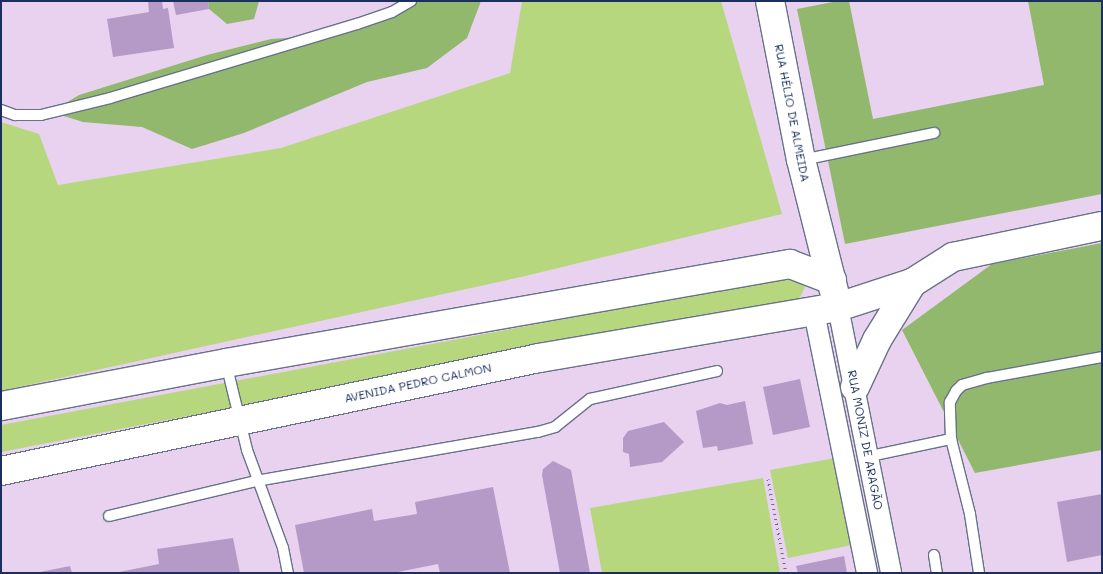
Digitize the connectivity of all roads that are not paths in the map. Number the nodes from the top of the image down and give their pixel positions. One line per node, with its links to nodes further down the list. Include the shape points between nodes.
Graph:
1 (411, 1): 3 (lane, via 392,12 357,24 110,98 41,115 14,115)
2 (770, 1): 5 (main road, RUA HÉLIO DE ALMEIDA)
3 (1, 110)
4 (934, 133): 5 (lane)
5 (801, 160): 6 (main road, RUA HÉLIO DE ALMEIDA)
6 (816, 225): 8 (main road); 9 (main road, RUA HÉLIO DE ALMEIDA)
7 (1102, 226): 10 (main road, via 961,254 939,264)
8 (790, 264): 9 (main road); 13 (main road)
9 (832, 280): 11 (main road, RUA HÉLIO DE ALMEIDA)
10 (912, 283): 11 (main road, AVENIDA PEDRO CALMON); 15 (main road, via 877,340)
11 (826, 310): 15 (street, RUA MONIZ DE ARAGÃO); 17 (main road, AVENIDA PEDRO CALMON, via 540,358); 25 (street, RUA MONIZ DE ARAGÃO)
12 (1102, 357): 18 (lane, via 962,384 950,402)
13 (226, 363): 16 (main road); 17 (lane)
14 (717, 372): 21 (lane, via 590,399 555,427 538,432)
15 (855, 387): 19 (street, RUA MONIZ DE ARAGÃO)
16 (1, 406)
17 (241, 420): 20 (main road, AVENIDA PEDRO CALMON); 21 (lane)
18 (951, 439): 19 (lane); 28 (lane, via 970,514)
19 (870, 456): 26 (street, RUA MONIZ DE ARAGÃO)
20 (1, 471)
21 (256, 481): 22 (lane); 24 (lane, via 275,524)
22 (110, 516)
23 (934, 555): 27 (lane)
24 (288, 573)
25 (867, 573)
26 (891, 573)
27 (937, 573)
28 (979, 573)

